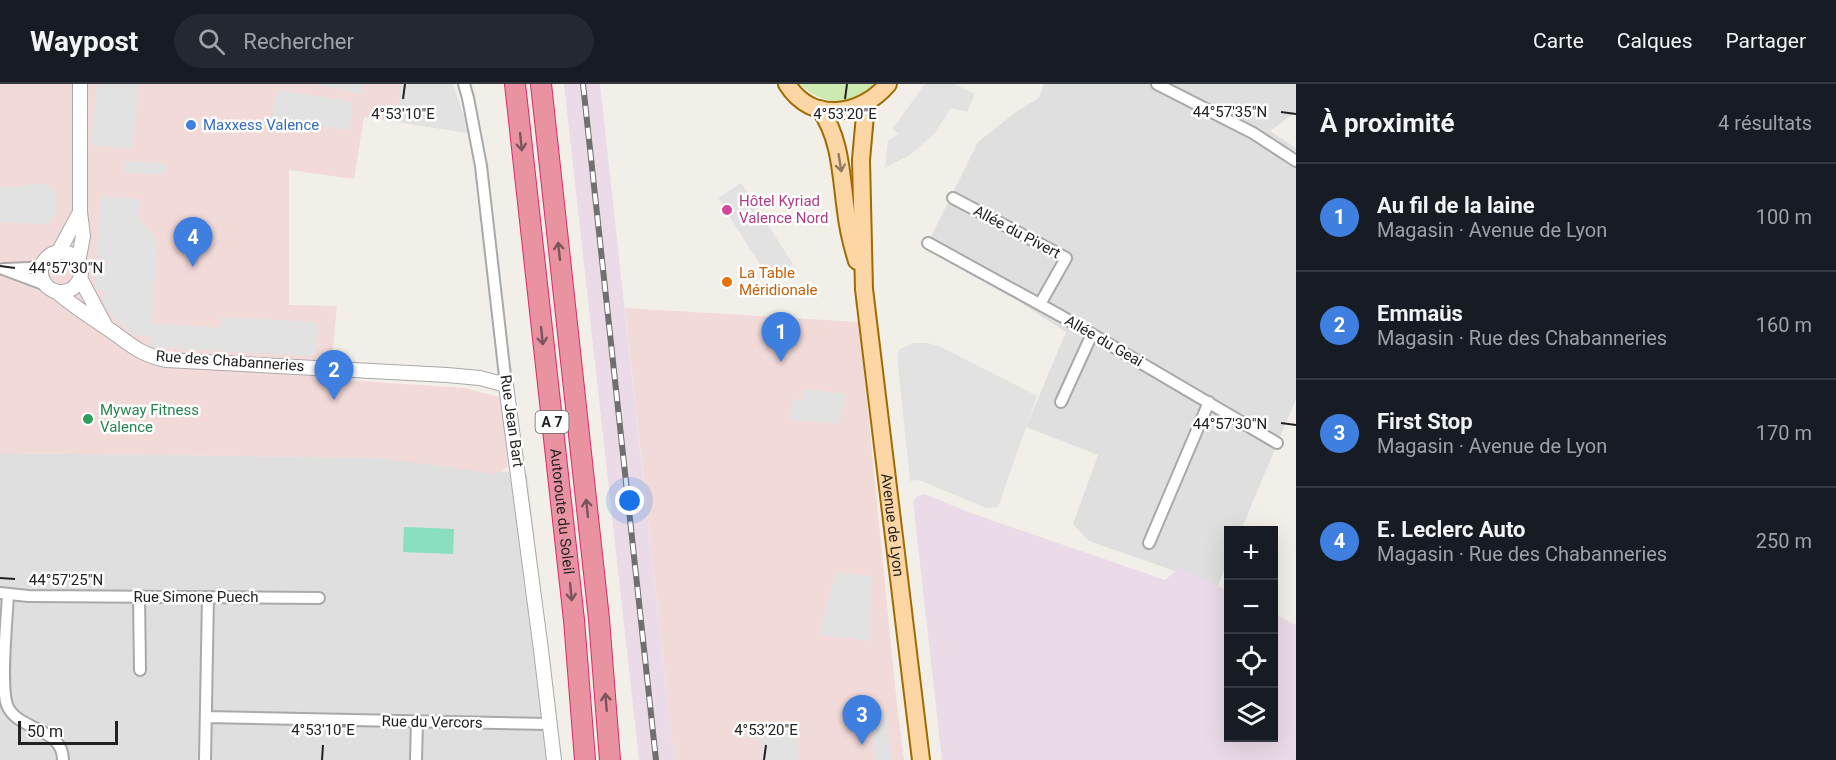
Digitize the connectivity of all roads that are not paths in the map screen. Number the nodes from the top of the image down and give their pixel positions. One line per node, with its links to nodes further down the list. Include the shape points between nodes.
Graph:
1 (80, 84): 12 (street)
2 (464, 84): 24 (street, Rue Jean Bart, via 481,166)
3 (515, 84): 41 (highway, Autoroute du Soleil / A 7, one-way to 41, via 573,608)
4 (541, 84): 42 (highway, Autoroute du Soleil / A 7, one-way to 4, via 599,619)
5 (787, 84): 9 (main road, via 798,97)
6 (888, 84): 8 (main road)
7 (1157, 84): 10 (street, via 1253,133)
8 (866, 104): 9 (main road, via 851,110); 20 (main road, Avenue de Lyon, via 861,160)
9 (820, 109): 20 (main road, Avenue de Lyon, one-way to 20, via 829,121 840,160 850,236)
10 (1296, 161)
11 (953, 198): 21 (street, Allée du Pivert, via 1066,258)
12 (80, 212): 14 (street); 15 (street, via 83,236)
13 (928, 243): 21 (street, Allée du Geai)
14 (58, 253): 15 (street, via 66,253); 16 (street)
15 (78, 263): 18 (street)
16 (42, 265): 17 (street); 19 (street, via 42,279)
17 (1, 269): 19 (street)
18 (80, 278): 19 (street, via 71,290); 22 (street, Rue des Chabanneries)
19 (52, 289): 22 (street, Rue des Chabanneries)
20 (864, 289): 43 (main road, Avenue de Lyon)
21 (1040, 304): 23 (street, Allée du Geai)
22 (106, 327): 24 (street, Rue des Chabanneries, via 138,350 166,360 447,375)
23 (1092, 334): 25 (street); 26 (street, Allée du Geai)
24 (506, 385): 36 (street, Rue Jean Bart)
25 (1061, 402)
26 (1209, 402): 27 (street, Allée du Geai); 28 (street)
27 (1277, 442)
28 (1149, 543)
29 (4, 594): 30 (street, Rue Simone Puech); 37 (street, via 7,706 17,718 54,738 63,752)
30 (139, 597): 31 (street, Rue Simone Puech); 33 (street)
31 (208, 597): 32 (street, Rue Simone Puech); 34 (street)
32 (319, 598)
33 (140, 670)
34 (206, 717): 35 (street, Rue du Vercors); 38 (street)
35 (417, 721): 36 (street, Rue du Vercors); 39 (street)
36 (550, 724): 40 (street, Rue Jean Bart)
37 (63, 760)
38 (205, 760)
39 (416, 760)
40 (554, 760)
41 (585, 760)
42 (610, 760)
43 (921, 760)

